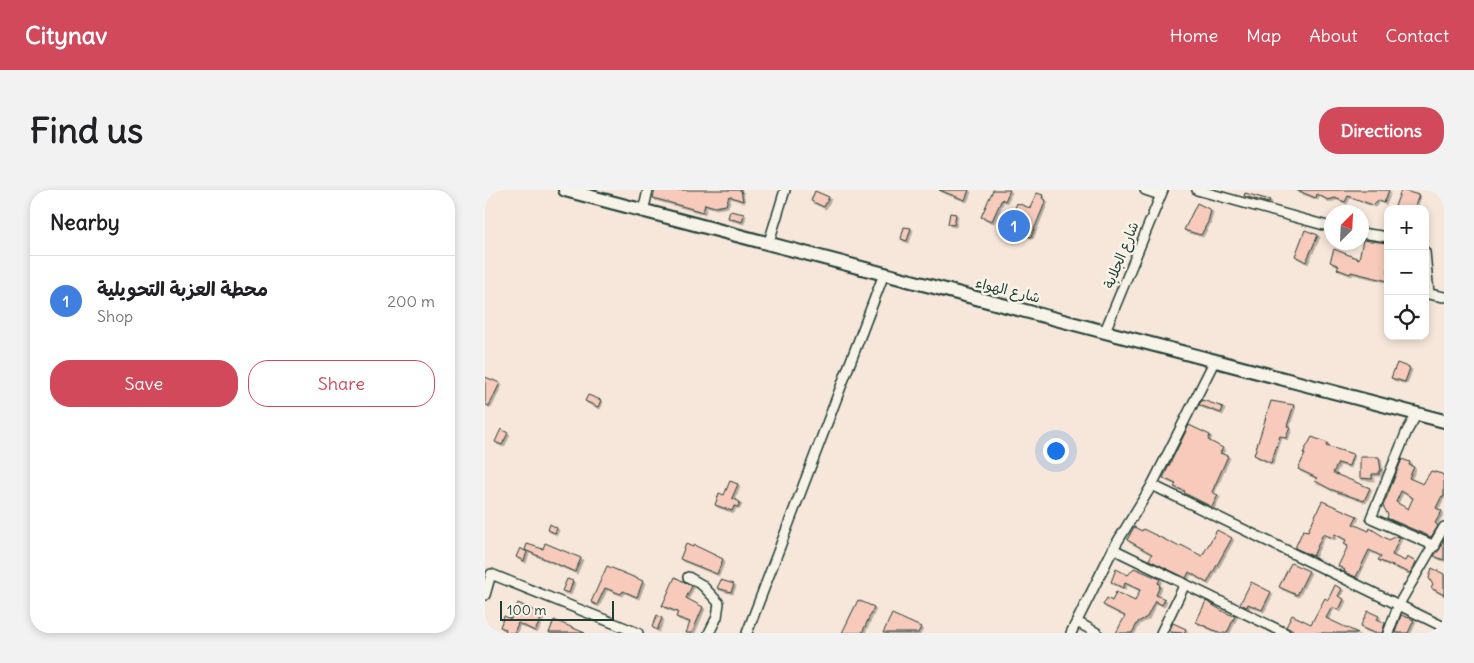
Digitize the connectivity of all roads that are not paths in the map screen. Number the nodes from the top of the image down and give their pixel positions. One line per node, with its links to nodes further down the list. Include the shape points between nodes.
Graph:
1 (565, 190): 9 (street, شارع الهواء)
2 (648, 190): 9 (street)
3 (785, 190): 13 (street)
4 (1145, 190): 7 (street)
5 (1197, 190): 8 (street)
6 (1237, 190): 8 (street)
7 (1161, 192): 17 (street, شارع الجلابة)
8 (1233, 199): 10 (street)
9 (643, 212): 13 (street, شارع الهواء)
10 (1324, 225)
11 (1369, 233): 12 (street)
12 (1384, 236)
13 (768, 245): 14 (street, شارع الهواء)
14 (884, 274): 17 (street, شارع الهواء); 33 (street)
15 (1429, 294): 16 (street)
16 (1444, 297)
17 (1105, 331): 18 (street, شارع الهواء)
18 (1215, 360): 19 (street, شارع الهواء); 21 (street)
19 (1417, 414): 20 (street, شارع الهواء); 23 (street, via 1371,518)
20 (1444, 421)
21 (1152, 485): 24 (street); 28 (street)
22 (1444, 527): 23 (street)
23 (1435, 546): 28 (street)
24 (1113, 549): 26 (street); 29 (street)
25 (688, 577): 32 (street, via 702,585 719,603 717,617)
26 (1185, 584): 36 (street); 37 (street)
27 (485, 595): 31 (street, via 491,574)
28 (1399, 604): 30 (street); 38 (street)
29 (1077, 622): 34 (street); 35 (street)
30 (1444, 627)
31 (638, 633)
32 (709, 633)
33 (747, 633)
34 (1071, 633)
35 (1097, 633)
36 (1161, 633)
37 (1285, 633)
38 (1388, 633)

